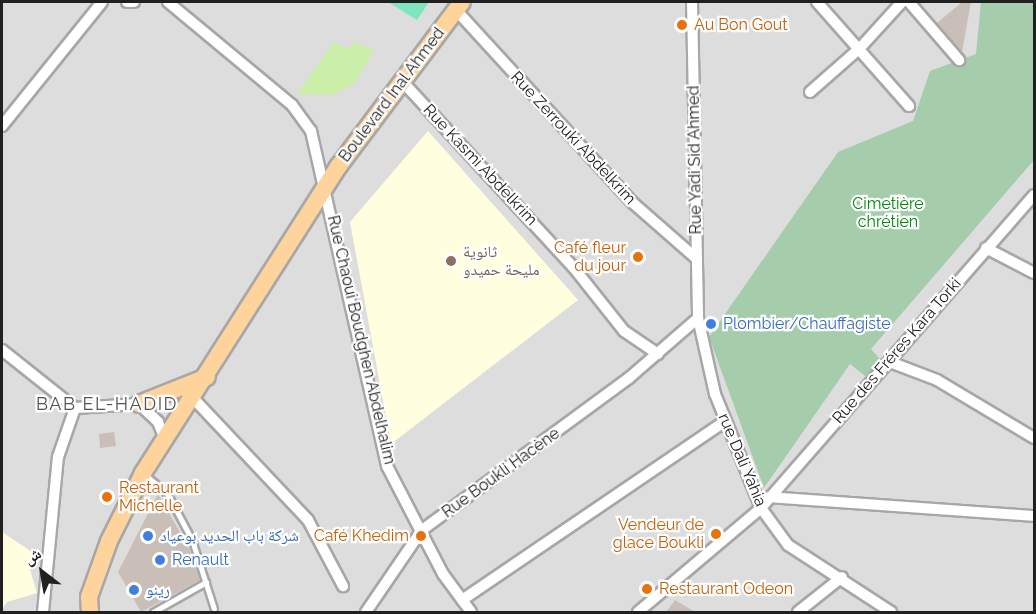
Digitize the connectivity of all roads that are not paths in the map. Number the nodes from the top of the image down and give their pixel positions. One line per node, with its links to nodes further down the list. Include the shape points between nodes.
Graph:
1 (102, 2): 15 (street)
2 (127, 2): 3 (street)
3 (134, 2)
4 (168, 2): 16 (street, Rue Chaoui Boudghen Abdelhalim, via 292,105 311,130)
5 (692, 2): 19 (street, Rue Yadi Sid Ahmed)
6 (817, 2): 10 (street)
7 (902, 2): 10 (street)
8 (909, 2): 11 (street)
9 (459, 6): 12 (main road, Boulevard Inal Ahmed); 19 (street, Rue Zerrouki Abdelkrim, via 633,203)
10 (861, 48): 13 (street); 14 (street)
11 (959, 60)
12 (401, 80): 16 (main road, Boulevard Inal Ahmed); 23 (street, Rue Kasmi Abdelkrim, via 574,268 624,331)
13 (810, 93)
14 (909, 106)
15 (2, 126)
16 (327, 191): 25 (main road, Boulevard Inal Ahmed); 36 (street, Rue Chaoui Boudghen Abdelhalim, via 387,466)
17 (1035, 195): 18 (street, Rue des Fréres Kara Torki)
18 (986, 248): 20 (street); 24 (street, Rue des Fréres Kara Torki)
19 (697, 259): 21 (street, Rue Yadi Sid Ahmed)
20 (1035, 273)
21 (698, 318): 23 (street, Rue Boukli Hacène); 29 (street, rue Dali Yahia)
22 (2, 350): 28 (street)
23 (658, 354): 36 (street, Rue Boukli Hacène)
24 (890, 362): 30 (street, via 937,380); 33 (street, Rue des Fréres Kara Torki)
25 (207, 377): 26 (main road, Boulevard Inal Ahmed); 27 (main road)
26 (193, 398): 31 (main road, Boulevard Inal Ahmed); 39 (street, via 308,520)
27 (139, 404): 28 (street); 31 (street, via 150,411)
28 (75, 408): 42 (street, via 58,457)
29 (725, 421): 34 (street, rue Dali Yahia); 40 (street)
30 (1035, 438)
31 (165, 439): 32 (main road, Boulevard Inal Ahmed)
32 (143, 473): 38 (lane, via 167,494); 43 (main road, Boulevard Inal Ahmed, via 109,541 89,597)
33 (769, 496): 34 (street, Rue des Fréres Kara Torki); 35 (street)
34 (761, 508): 37 (street, rue Dali Yahia, via 788,545); 47 (street, Rue des Fréres Kara Torki)
35 (1035, 516)
36 (422, 530): 40 (street, Rue Chaoui Boudghen Abdelhalim); 45 (street, Rue Boukli Hacène)
37 (842, 578): 48 (street); 49 (street, rue Dali Yahia)
38 (206, 582): 41 (lane); 44 (lane)
39 (343, 586)
40 (462, 600): 46 (street, Rue Chaoui Boudghen Abdelhalim)
41 (214, 609)
42 (43, 612)
43 (90, 612)
44 (153, 612)
45 (366, 612)
46 (471, 612)
47 (638, 612)
48 (798, 612)
49 (891, 612)

